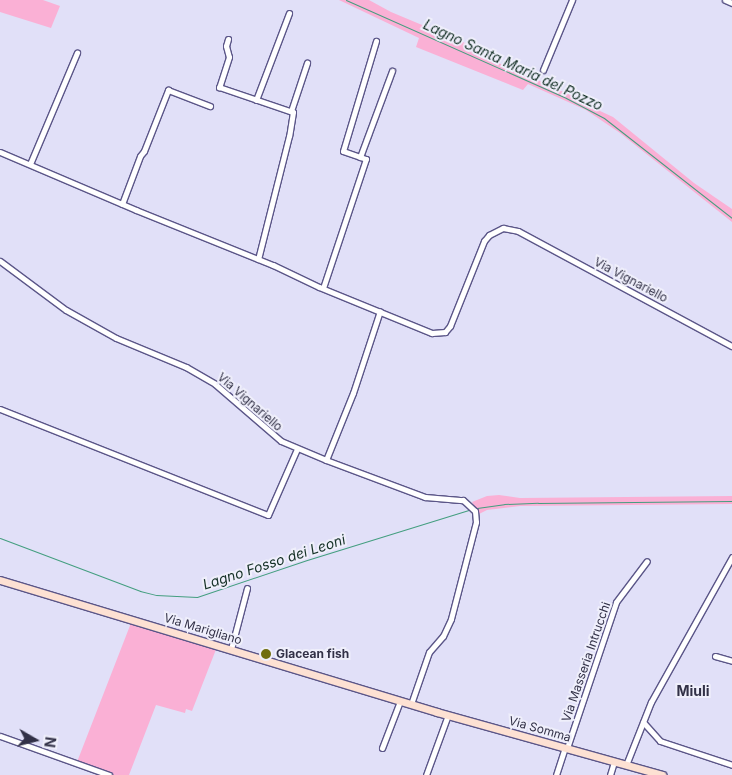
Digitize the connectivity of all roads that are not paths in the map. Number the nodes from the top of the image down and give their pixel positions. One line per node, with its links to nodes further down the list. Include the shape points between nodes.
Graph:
1 (572, 0): 9 (street)
2 (725, 0): 3 (street)
3 (732, 3)
4 (289, 13): 11 (street)
5 (228, 39): 11 (street, via 229,57 219,87)
6 (376, 41): 15 (street, via 343,151)
7 (76, 53): 16 (street)
8 (307, 63): 13 (street)
9 (543, 70)
10 (392, 71): 15 (street)
11 (256, 100): 13 (street)
12 (210, 106): 17 (street, via 168,90)
13 (291, 111): 18 (street, via 294,112 290,136)
14 (0, 152): 16 (street, Via Vignariello)
15 (360, 157): 20 (street, via 366,158)
16 (30, 164): 17 (street, Via Vignariello)
17 (122, 204): 18 (street, Via Vignariello)
18 (258, 259): 20 (street, Via Vignariello)
19 (0, 260): 24 (street, Via Vignariello, via 84,321 186,367 215,384 276,438)
20 (323, 288): 21 (street, Via Vignariello)
21 (380, 311): 22 (street, Via Vignariello, via 432,333 445,332 484,241 503,228 518,231); 25 (street, via 350,402)
22 (732, 346)
23 (0, 409): 24 (street, via 268,515)
24 (297, 449): 25 (street, Via Vignariello)
25 (326, 460): 34 (street, Via Vignariello, via 425,497 459,498 474,511 476,522 453,610 446,631 429,652)
26 (732, 557): 36 (street)
27 (647, 561): 39 (street, Via Masseria Intrucchi, via 616,602)
28 (0, 580): 30 (street, Via Marigliano)
29 (247, 588): 30 (street)
30 (231, 649): 33 (street, Via Marigliano)
31 (715, 656): 32 (street)
32 (732, 661)
33 (400, 700): 34 (street, Via Marigliano); 38 (street)
34 (411, 704): 35 (street, Via Somma)
35 (448, 715): 39 (street, Via Somma); 44 (street)
36 (643, 722): 41 (street); 42 (street, via 660,741)
37 (0, 736): 43 (street)
38 (382, 748)
39 (566, 748): 40 (street, Via Somma); 45 (street, Via Masseria Intrucchi)
40 (614, 762): 41 (street, Via Somma); 46 (street)
41 (626, 765): 47 (street, Via Somma)
42 (732, 765)
43 (109, 775)
44 (426, 775)
45 (556, 775)
46 (610, 775)
47 (662, 775)

